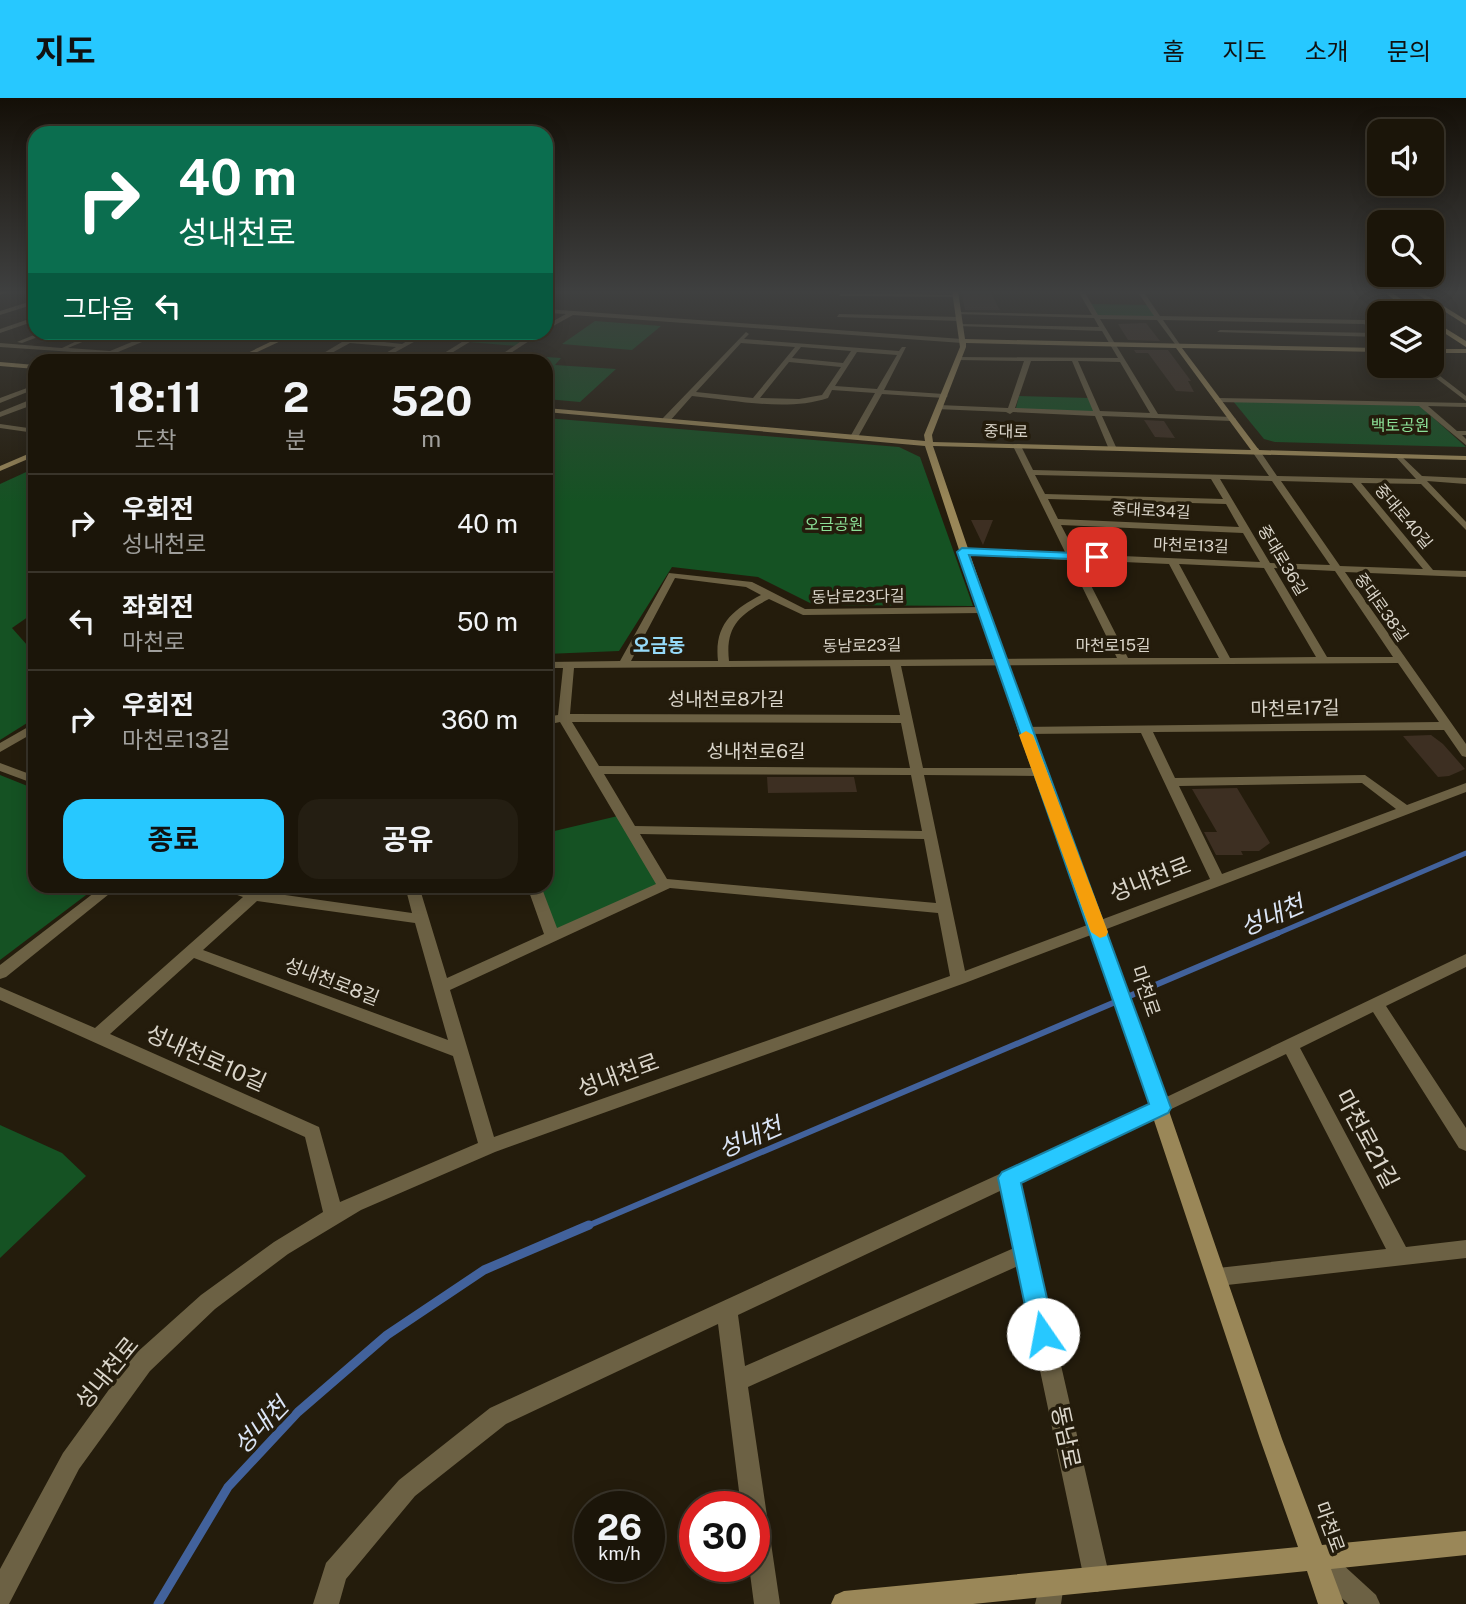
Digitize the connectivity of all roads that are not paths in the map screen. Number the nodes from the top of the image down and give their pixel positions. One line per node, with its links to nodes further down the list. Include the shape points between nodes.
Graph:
1 (721, 361): 20 (street)
2 (786, 361): 22 (street)
3 (802, 361): 12 (street)
4 (847, 361): 12 (street)
5 (896, 361): 19 (street)
6 (957, 361): 21 (street)
7 (1027, 361): 31 (street)
8 (1075, 361): 33 (street)
9 (1124, 361): 34 (street)
10 (1189, 361): 24 (street)
11 (0, 364): 13 (street)
12 (845, 365): 16 (street)
13 (28, 366)
14 (1439, 378): 23 (street)
15 (0, 388): 17 (street)
16 (830, 388): 19 (street); 22 (street, via 825,396 811,401)
17 (28, 390)
18 (28, 391): 25 (street)
19 (878, 391): 21 (street); 43 (street)
20 (691, 394): 22 (street); 36 (street)
21 (944, 396): 29 (street)
22 (756, 398)
23 (1466, 399)
24 (1218, 400): 27 (street); 35 (street)
25 (0, 401)
26 (28, 404): 32 (street)
27 (1421, 404): 28 (street); 41 (street)
28 (1466, 405)
29 (939, 407): 31 (street); 45 (street)
30 (553, 411): 36 (street, 중대로)
31 (1010, 412): 33 (street)
32 (0, 415)
33 (1099, 415): 34 (street); 47 (street)
34 (1156, 417): 35 (street)
35 (1232, 419): 48 (street)
36 (666, 420): 43 (street, 중대로)
37 (28, 422): 39 (street)
38 (0, 426): 39 (street)
39 (13, 428): 40 (street)
40 (28, 430)
41 (1455, 433): 42 (street); 44 (street)
42 (1466, 433)
43 (854, 437): 45 (street, 중대로)
44 (1466, 443)
45 (929, 444): 46 (street, 중대로); 66 (street, 마천로)
46 (1017, 446): 47 (street, 중대로); 53 (street)
47 (1112, 447): 48 (street, 중대로)
48 (1255, 450): 50 (street, 중대로); 55 (street, 중대로38길)
49 (28, 456): 52 (street)
50 (1399, 456): 51 (street, 중대로); 57 (street, 중대로40길)
51 (1466, 458)
52 (0, 469)
53 (1030, 472): 54 (street); 59 (street)
54 (1214, 477): 55 (street); 60 (street, 중대로36길)
55 (1273, 478): 56 (street); 70 (street, 중대로38길)
56 (1354, 480): 57 (street); 71 (street, 중대로40길)
57 (1421, 480): 58 (street, 중대로40길); 61 (street, 중대로40길)
58 (1466, 481)
59 (1042, 496): 60 (street, 중대로34길); 63 (street)
60 (1230, 502): 65 (street, 중대로36길)
61 (1449, 510): 62 (street); 64 (street, 중대로40길)
62 (1466, 510)
63 (1055, 522): 65 (street, 중대로34길); 67 (street)
64 (1466, 527)
65 (1246, 530): 69 (street, 중대로36길)
66 (962, 552): 67 (street, 마천로13길); 74 (street, 마천로)
67 (1072, 556): 68 (street, 마천로13길); 77 (street)
68 (1172, 560): 69 (street, 마천로13길); 78 (street)
69 (1267, 564): 70 (street, 마천로13길); 79 (street, 중대로36길)
70 (1335, 567): 71 (street, 중대로40길); 75 (street, 중대로38길)
71 (1430, 572): 72 (street, 중대로40길)
72 (1466, 573)
73 (768, 595): 74 (street, 동남로23다길, via 803,612); 80 (street, 동남로23다길, via 748,584 672,575); 82 (street, via 734,614 725,627)
74 (982, 610): 76 (street, 마천로)
75 (1400, 660): 79 (street, 마천로15길); 88 (street, 중대로38길)
76 (1000, 661): 77 (street, 마천로15길); 81 (street, 동남로23길); 90 (street, 마천로)
77 (1124, 661): 78 (street, 마천로15길)
78 (1226, 661): 79 (street, 마천로15길)
79 (1324, 661)
80 (625, 662): 82 (street, 동남로23길); 84 (street, 동남로23길)
81 (895, 662): 82 (street, 동남로23길); 86 (street)
82 (724, 663)
83 (553, 664): 84 (street, 동남로23길)
84 (569, 664): 85 (street)
85 (564, 718): 86 (street, 성내천로8가길); 87 (street, 성내천로8가길); 95 (street)
86 (906, 719): 96 (street)
87 (553, 720)
88 (1445, 726): 89 (street, 마천로17길); 93 (street, 중대로38길)
89 (1145, 729): 90 (street, 마천로17길); 99 (street)
90 (1024, 730): 97 (street, 마천로)
91 (28, 731): 92 (street)
92 (0, 748)
93 (1466, 753)
94 (0, 767): 98 (street)
95 (596, 770): 96 (street, 성내천로6길); 102 (street)
96 (916, 771): 97 (street, 성내천로6길); 103 (street)
97 (1041, 772): 114 (street, 마천로)
98 (28, 777)
99 (1171, 782): 101 (street, via 1366,779); 104 (street)
100 (1466, 787): 101 (street, 성내천로)
101 (1406, 810): 104 (street, 성내천로)
102 (631, 830): 103 (street); 105 (street)
103 (929, 835): 112 (street)
104 (1218, 880): 114 (street, 성내천로)
105 (664, 885): 112 (street); 115 (street)
106 (103, 893): 118 (street)
107 (245, 893): 111 (street)
108 (260, 893): 111 (street)
109 (414, 893): 113 (street)
110 (537, 893): 115 (street)
111 (254, 896): 113 (street); 116 (street)
112 (944, 909): 119 (street)
113 (421, 919): 120 (street)
114 (1099, 930): 119 (street, 성내천로); 126 (street, 마천로)
115 (554, 937): 120 (street)
116 (191, 951): 123 (street); 125 (street, 성내천로8길)
117 (1466, 960): 122 (street)
118 (0, 973)
119 (959, 979): 128 (street, 성내천로)
120 (440, 989): 125 (street)
121 (0, 993): 123 (street, 성내천로10길)
122 (1376, 1004): 124 (street); 127 (street)
123 (97, 1036): 130 (street, 성내천로10길, via 313,1132)
124 (1290, 1045): 126 (street); 133 (street, 마천로21길)
125 (458, 1051): 128 (street)
126 (1160, 1108): 129 (street); 134 (street, 마천로)
127 (1466, 1143)
128 (488, 1147): 130 (street, 성내천로, via 412,1177)
129 (1009, 1178): 132 (street, 동남로); 135 (street)
130 (334, 1216): 143 (street, 성내천로, via 208,1302 142,1363 71,1461)
131 (1466, 1249): 133 (street)
132 (1025, 1253): 136 (street); 140 (street, 동남로)
133 (1400, 1255): 134 (street)
134 (1218, 1277): 139 (street, 마천로)
135 (727, 1310): 136 (street); 144 (street, via 498,1416 407,1488 335,1572)
136 (737, 1381): 137 (street)
137 (751, 1491)
138 (1466, 1543): 139 (street)
139 (1316, 1558): 140 (street); 147 (street, 마천로); 148 (street)
140 (1097, 1579): 142 (street)
141 (763, 1582): 145 (street)
142 (1050, 1594): 146 (street)
143 (0, 1595)
144 (326, 1604)
145 (766, 1604)
146 (844, 1604)
147 (1331, 1604)
148 (1367, 1604)

